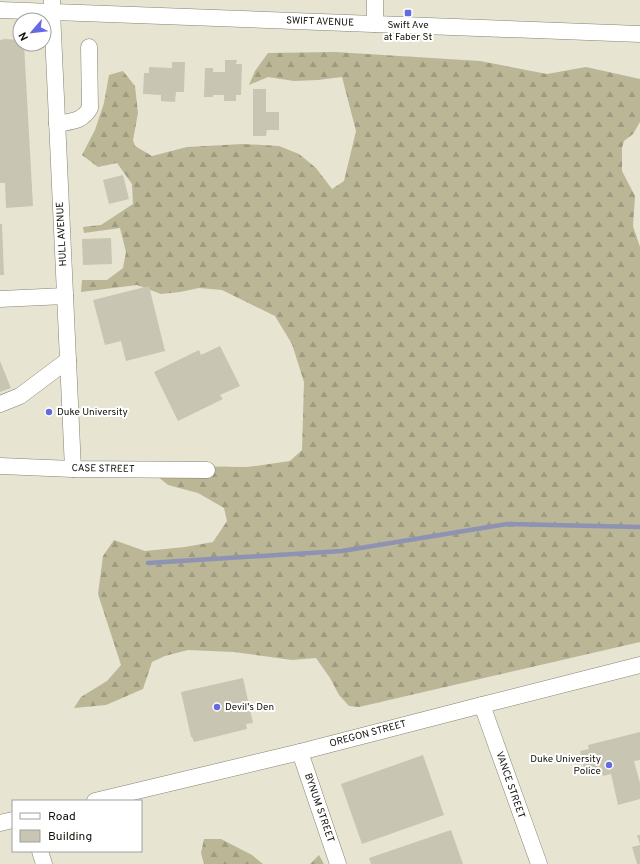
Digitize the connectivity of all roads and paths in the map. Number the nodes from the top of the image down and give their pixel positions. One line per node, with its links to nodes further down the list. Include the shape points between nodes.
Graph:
1 (375, 0): 4 (street)
2 (52, 6): 3 (street, SWIFT AVENUE); 4 (street, SWIFT AVENUE); 7 (street, HULL AVENUE)
3 (0, 10)
4 (375, 24): 5 (street, SWIFT AVENUE)
5 (640, 34)
6 (89, 47): 7 (street, via 90,108 82,118)
7 (57, 124): 8 (street, HULL AVENUE)
8 (65, 296): 9 (street); 10 (street, HULL AVENUE)
9 (0, 299)
10 (68, 360): 11 (street, via 20,396); 13 (street, HULL AVENUE)
11 (0, 404)
12 (0, 466): 13 (street, CASE STREET)
13 (73, 469): 14 (street, CASE STREET)
14 (207, 470)
15 (640, 665): 16 (street, OREGON STREET)
16 (482, 705): 17 (street, OREGON STREET); 24 (street, VANCE STREET)
17 (300, 752): 18 (street, OREGON STREET); 23 (street, BYNUM STREET)
18 (99, 800)
19 (12, 820): 20 (street)
20 (0, 823)
21 (40, 852): 22 (street)
22 (44, 864)
23 (338, 864)
24 (539, 864)

